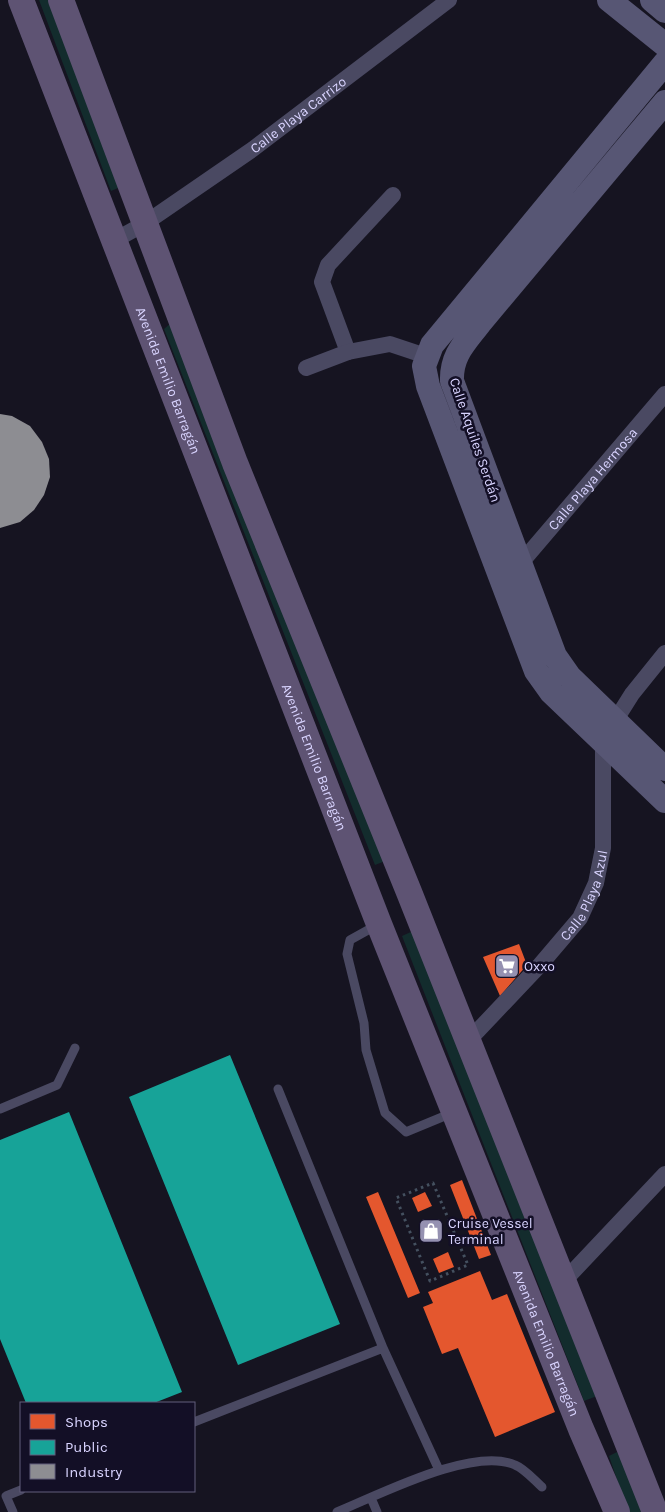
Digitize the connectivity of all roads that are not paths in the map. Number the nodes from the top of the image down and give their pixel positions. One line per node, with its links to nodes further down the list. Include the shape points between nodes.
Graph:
1 (21, 0): 12 (main road, Avenida Emilio Barragán)
2 (61, 0): 11 (main road)
3 (449, 0): 11 (street, Calle Playa Carrizo, via 253,148)
4 (609, 0): 7 (street)
5 (652, 0): 6 (street)
6 (665, 11)
7 (665, 45)
8 (665, 63): 14 (street, via 516,241)
9 (665, 102): 17 (street, Calle Aquiles Serdán, via 525,268 455,357 452,381)
10 (392, 195): 13 (street, via 324,273 322,282)
11 (144, 224): 12 (street, Calle Playa Carrizo); 24 (main road, via 235,463)
12 (115, 240): 25 (main road, Avenida Emilio Barragán)
13 (348, 352): 14 (street, via 390,344); 15 (street)
14 (426, 356): 19 (street, Calle Aquiles Serdán, via 424,366 428,386)
15 (306, 368)
16 (665, 394): 17 (street, Calle Playa Hermosa)
17 (520, 564): 18 (street, Calle Aquiles Serdán)
18 (546, 632): 19 (street); 21 (street, Calle Aquiles Serdán, via 560,665)
19 (523, 641): 21 (street, Calle Aquiles Serdán, via 542,681)
20 (665, 653): 21 (street, via 632,694)
21 (609, 730): 22 (street, Calle Aquiles Serdán); 23 (street, Calle Aquiles Serdán); 26 (street, Calle Playa Azul, via 603,848 596,883 580,918)
22 (665, 769)
23 (665, 801)
24 (409, 892): 25 (main road); 26 (main road)
25 (376, 915): 30 (main road, Avenida Emilio Barragán); 30 (lane, via 350,940 347,954 364,1023 366,1050 385,1113 406,1132)
26 (468, 1041): 32 (main road)
27 (74, 1048): 29 (lane, via 57,1085)
28 (278, 1088): 33 (lane)
29 (0, 1109)
30 (454, 1112): 36 (main road, Avenida Emilio Barragán)
31 (664, 1179): 32 (street)
32 (564, 1281): 34 (main road)
33 (383, 1348): 35 (lane); 37 (lane)
34 (617, 1414): 36 (main road); 45 (main road)
35 (195, 1422)
36 (580, 1429): 44 (main road, Avenida Emilio Barragán)
37 (439, 1470): 38 (lane, via 489,1459 516,1465); 40 (lane)
38 (542, 1487)
39 (20, 1490): 41 (lane, via 6,1496)
40 (371, 1498): 42 (lane); 43 (lane)
41 (12, 1512)
42 (337, 1512)
43 (376, 1512)
44 (616, 1512)
45 (655, 1512)

